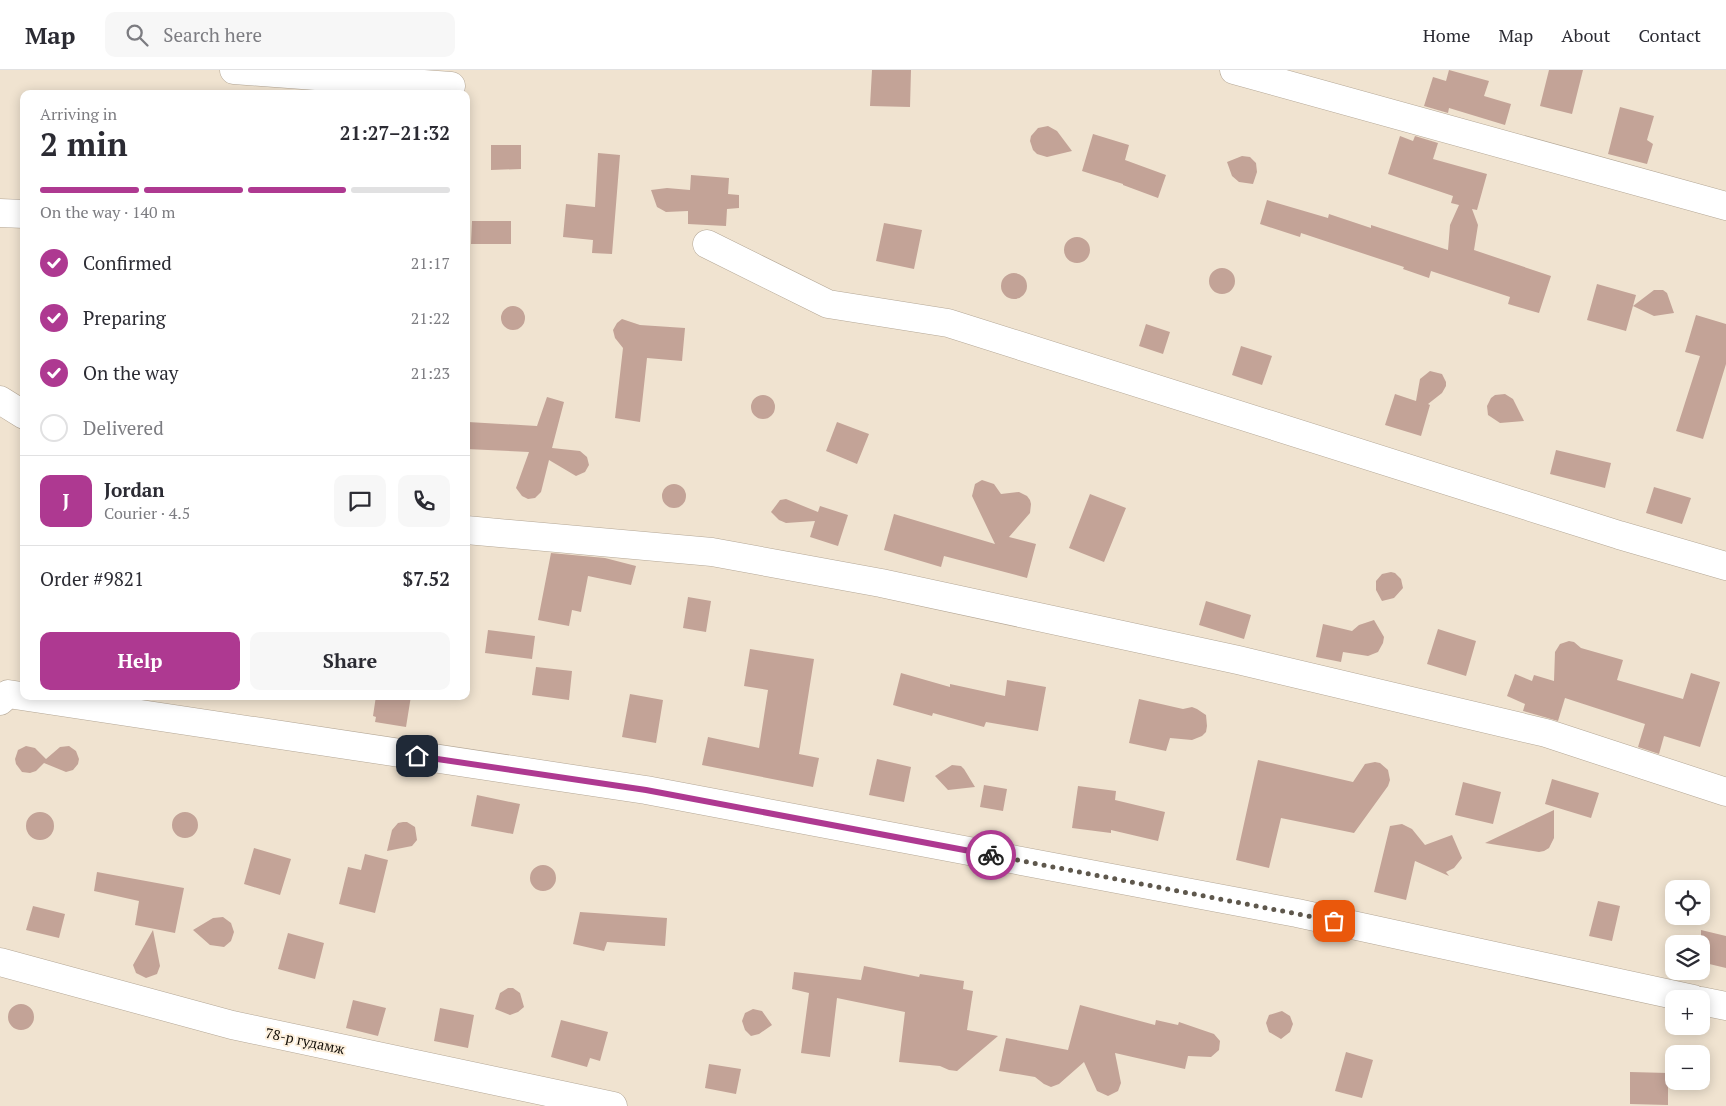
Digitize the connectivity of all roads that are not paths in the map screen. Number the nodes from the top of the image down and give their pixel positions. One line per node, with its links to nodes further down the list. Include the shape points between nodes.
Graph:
1 (234, 70): 3 (street)
2 (1234, 70): 4 (street)
3 (452, 83)
4 (1726, 206)
5 (0, 213): 6 (street)
6 (20, 214)
7 (707, 244): 11 (street, via 828,304 948,323)
8 (0, 400): 9 (street)
9 (20, 412)
10 (470, 530): 15 (street, via 712,552 881,583 1238,660 1546,733)
11 (1726, 566)
12 (20, 695): 14 (street, via 8,694)
13 (77, 700): 17 (street, via 646,790 1297,913)
14 (0, 701)
15 (1726, 792)
16 (0, 962): 20 (street, 78-р гудамж, via 232,1025)
17 (1665, 993)
18 (1710, 1003): 19 (street)
19 (1726, 1006)
20 (613, 1106)

